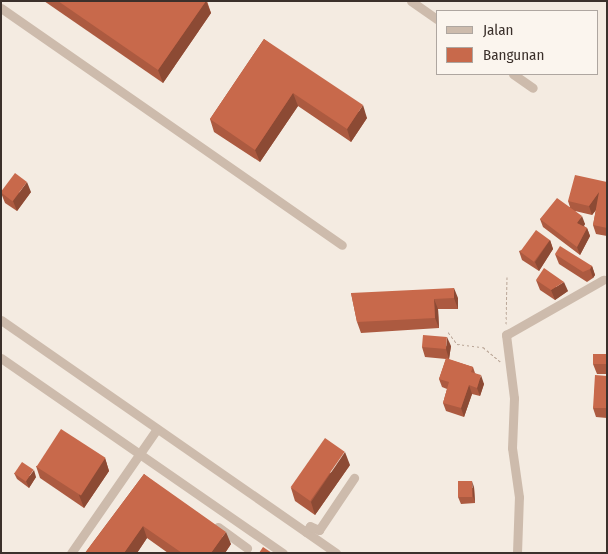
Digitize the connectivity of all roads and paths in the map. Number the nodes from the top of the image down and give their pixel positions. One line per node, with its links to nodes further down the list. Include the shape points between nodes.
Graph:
1 (412, 1): 3 (street)
2 (1, 8): 6 (street)
3 (436, 18)
4 (514, 75): 5 (street)
5 (533, 88)
6 (342, 245)
7 (507, 277): 11 (path)
8 (603, 280): 11 (street)
9 (1, 320): 14 (street)
10 (448, 332): 13 (path, via 457,344 483,347)
11 (506, 335): 13 (street)
12 (1, 358): 15 (street)
13 (509, 369): 21 (street, via 514,398 514,474 519,497)
14 (157, 429): 15 (street); 18 (street)
15 (140, 454): 19 (street); 22 (street)
16 (354, 478): 18 (street, via 319,530 310,526)
17 (208, 520): 20 (street)
18 (306, 532): 24 (street)
19 (256, 534): 20 (street); 23 (street)
20 (246, 550)
21 (514, 551)
22 (71, 553)
23 (283, 553)
24 (336, 553)

